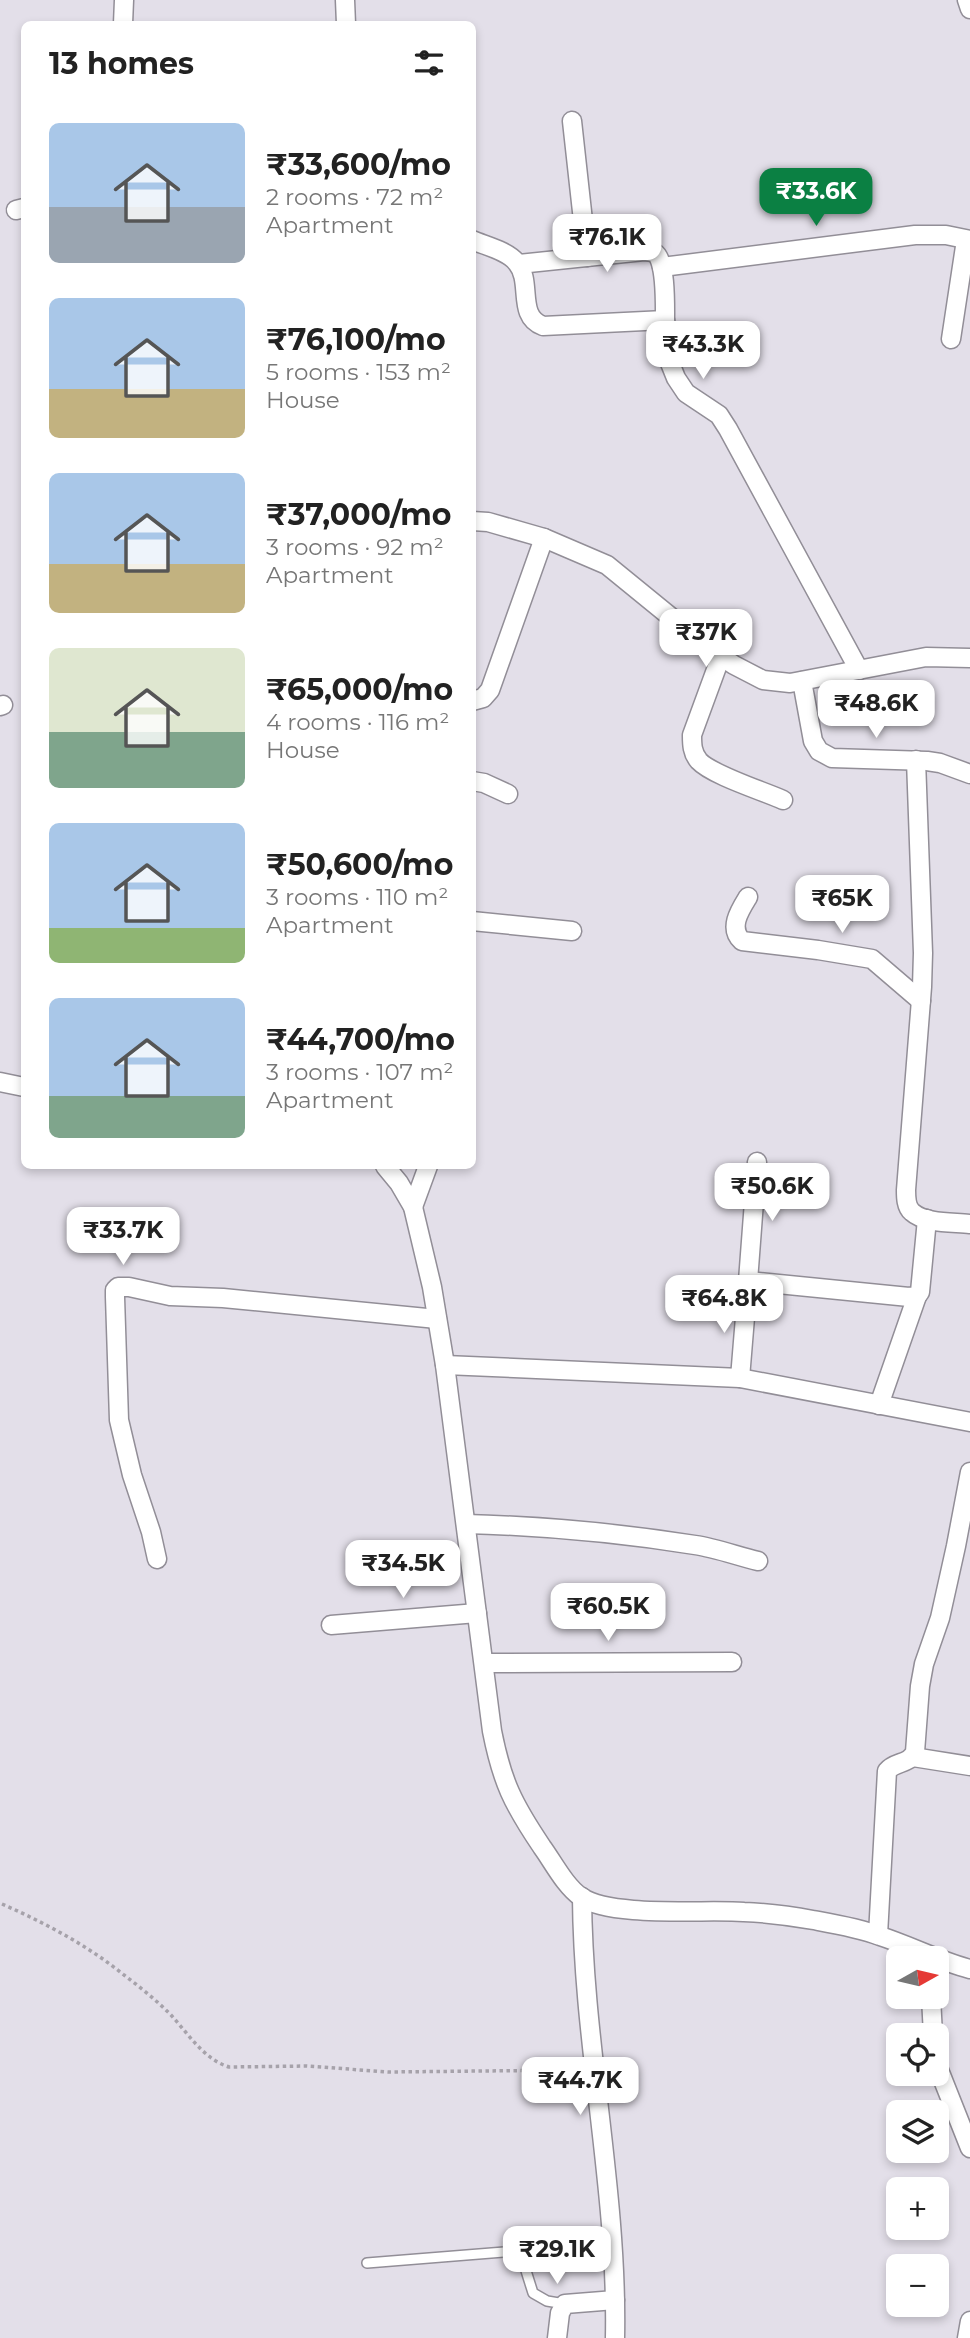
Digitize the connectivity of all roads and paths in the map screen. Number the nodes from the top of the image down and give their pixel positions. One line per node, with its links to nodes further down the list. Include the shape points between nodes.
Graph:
1 (124, 0): 5 (street)
2 (345, 0): 6 (street)
3 (967, 0): 4 (street)
4 (970, 9)
5 (123, 21)
6 (346, 21)
7 (572, 121): 10 (street)
8 (968, 240): 12 (street, via 915,235); 14 (street)
9 (476, 242): 11 (street)
10 (587, 257): 11 (street); 12 (street, via 644,251 654,253)
11 (519, 264): 13 (street, via 527,313 534,323)
12 (662, 267): 13 (street)
13 (665, 320): 19 (street, via 676,378 686,393 719,415 728,429)
14 (951, 339)
15 (476, 521): 16 (street)
16 (544, 538): 17 (street, via 607,565); 21 (street, via 490,690)
17 (721, 656): 20 (street, via 763,680); 26 (street, via 692,735 692,748 708,768)
18 (970, 658): 19 (street, via 926,657)
19 (859, 670): 20 (street)
20 (802, 681): 22 (street, via 818,751 832,758)
21 (476, 700)
22 (916, 760): 23 (street, via 940,762); 30 (street)
23 (970, 774)
24 (476, 782): 25 (street)
25 (509, 794)
26 (783, 800)
27 (748, 897): 30 (street, via 736,922 735,933 742,941 872,959)
28 (476, 921): 29 (street)
29 (572, 931)
30 (921, 1001): 37 (street, via 905,1190 912,1212)
31 (0, 1082): 32 (street)
32 (21, 1086)
33 (757, 1161): 39 (street)
34 (387, 1169): 36 (street)
35 (427, 1169): 36 (street)
36 (413, 1207): 41 (street)
37 (927, 1219): 38 (street); 40 (street)
38 (970, 1224)
39 (748, 1281): 40 (street); 43 (street)
40 (916, 1296): 44 (street)
41 (437, 1319): 42 (street); 48 (street, via 170,1296 118,1287 119,1420)
42 (445, 1365): 43 (street); 47 (street)
43 (740, 1378): 44 (street)
44 (879, 1405): 45 (street)
45 (970, 1422)
46 (970, 1472): 54 (street, via 940,1618 924,1664)
47 (466, 1524): 49 (street, via 541,1526 697,1545); 50 (street)
48 (157, 1559)
49 (758, 1561)
50 (477, 1613): 51 (street); 52 (street)
51 (331, 1625)
52 (484, 1662): 53 (street); 56 (street, via 492,1731 508,1790 528,1826)
53 (732, 1662)
54 (913, 1757): 55 (street); 58 (street, via 887,1771)
55 (970, 1766)
56 (582, 1897): 58 (street, via 618,1908 746,1912); 62 (street)
57 (2, 1903): 62 (path, via 48,1925 123,1973 218,2064 388,2072)
58 (878, 1934): 59 (street)
59 (906, 1946)
60 (949, 1962): 61 (street)
61 (970, 1969)
62 (593, 2069): 66 (street, via 611,2211)
63 (945, 2086): 64 (street)
64 (970, 2148)
65 (367, 2263): 67 (lane, via 515,2251 522,2258 533,2293)
66 (615, 2300): 67 (street); 70 (street)
67 (565, 2304): 69 (street)
68 (970, 2320): 71 (street)
69 (557, 2338)
70 (615, 2338)
71 (967, 2338)

